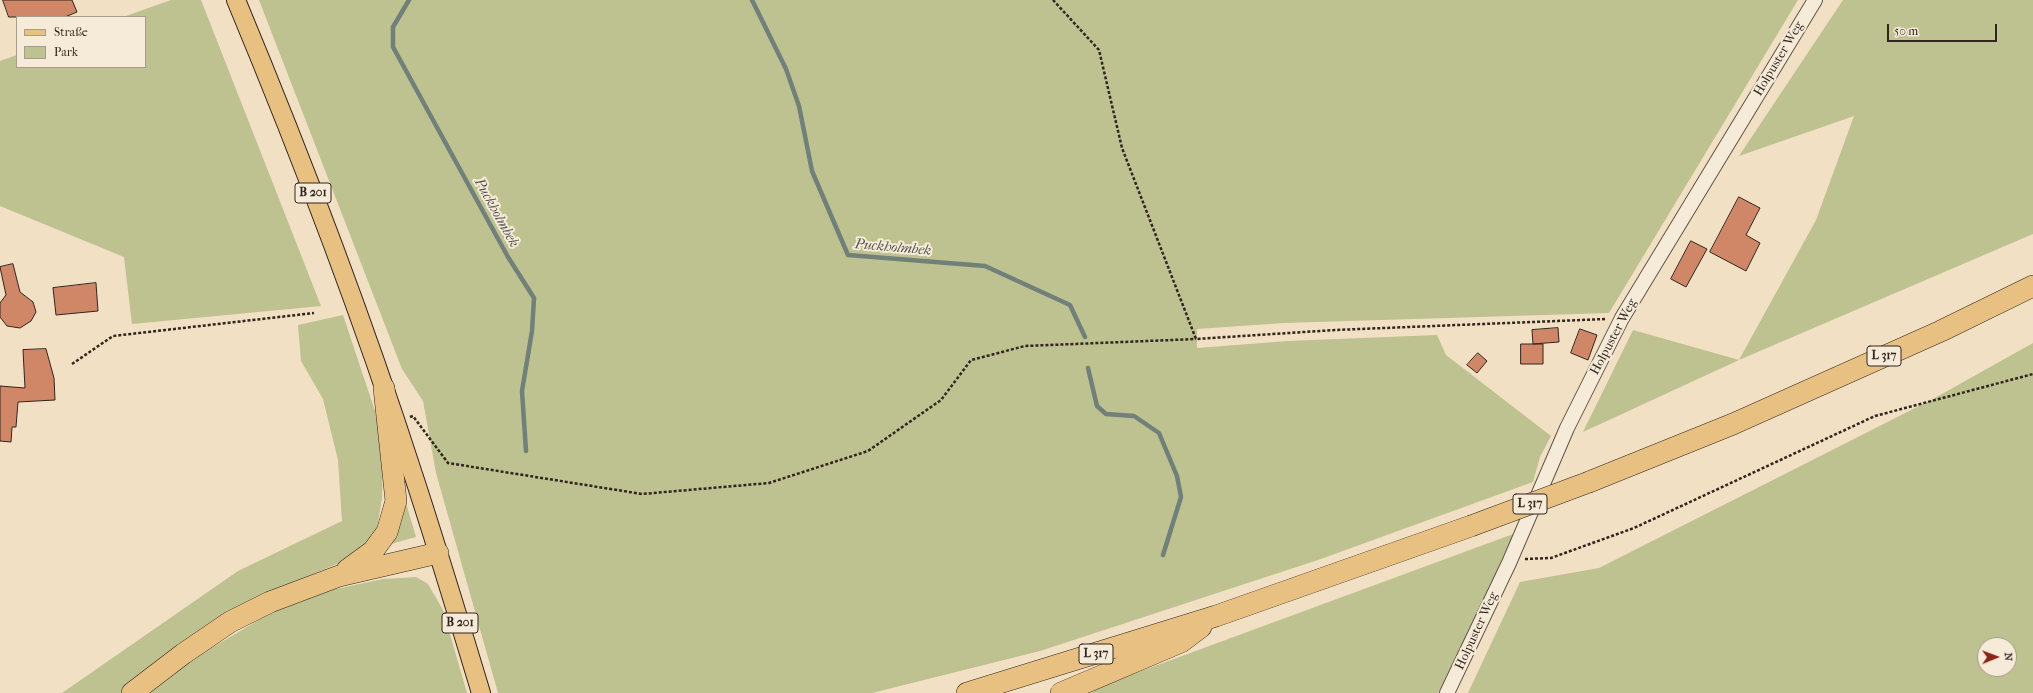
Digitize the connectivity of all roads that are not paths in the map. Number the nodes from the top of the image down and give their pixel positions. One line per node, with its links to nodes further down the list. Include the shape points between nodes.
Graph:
1 (236, 0): 4 (main road, B 201, via 287,123)
2 (1815, 0): 12 (street, Holpuster Weg, via 1622,318 1567,428 1509,563)
3 (2033, 286): 7 (highway, L 317, bridge, via 1941,331 1733,424 1471,526)
4 (384, 388): 5 (main road, B 201); 6 (highway, via 396,501 387,532 372,551)
5 (438, 553): 6 (highway); 9 (main road, B 201)
6 (339, 576): 8 (highway, via 270,602 230,622)
7 (1216, 616): 10 (highway, L 317); 11 (highway, via 1181,642)
8 (132, 693)
9 (481, 693)
10 (967, 693)
11 (1061, 693)
12 (1447, 693)

